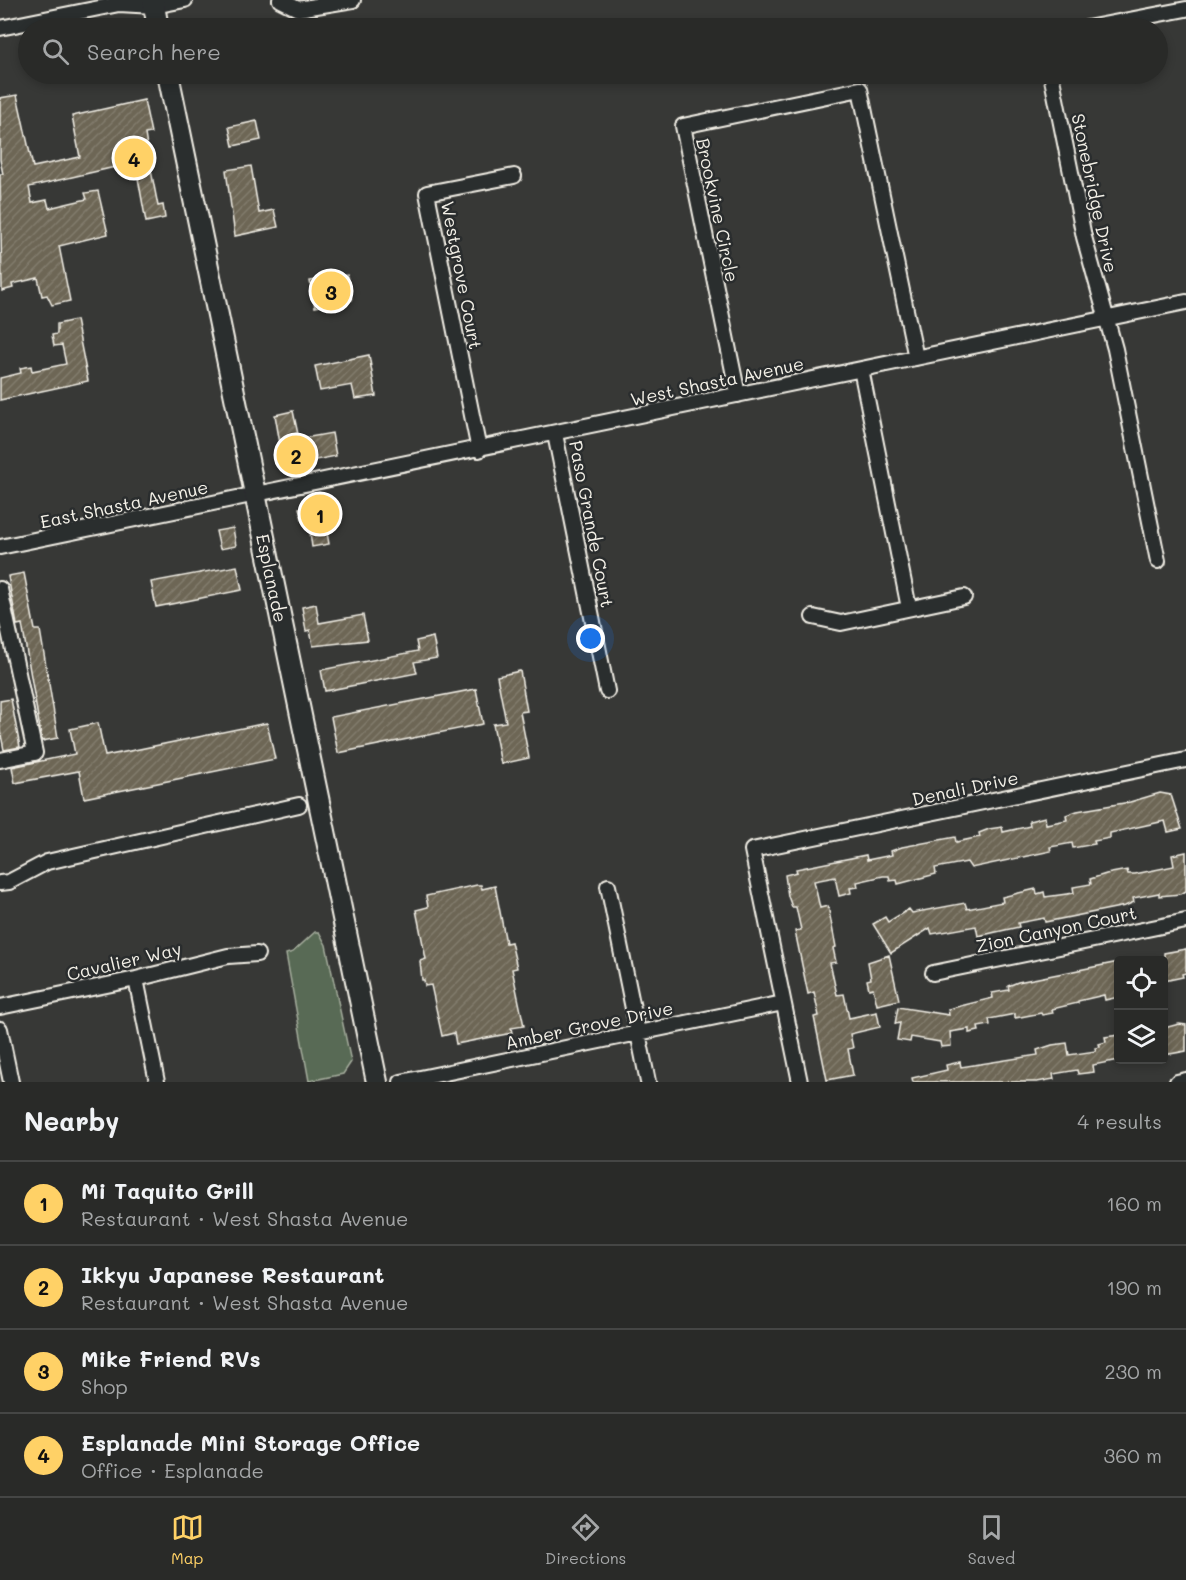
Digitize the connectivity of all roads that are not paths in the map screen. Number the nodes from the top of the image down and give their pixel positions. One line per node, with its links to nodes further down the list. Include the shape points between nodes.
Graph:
1 (184, 0): 4 (street)
2 (317, 0): 6 (street)
3 (353, 0): 6 (street)
4 (153, 3): 8 (street, via 119,4); 9 (main road)
5 (293, 3): 6 (street)
6 (332, 4)
7 (1186, 9): 10 (street)
8 (50, 18)
9 (157, 18)
10 (1139, 18)
11 (18, 24): 12 (street)
12 (0, 28)
13 (170, 84): 23 (main road, Esplanade)
14 (1052, 84): 17 (street, Stonebridge Drive, via 1084,237)
15 (514, 176): 22 (street, Westgrove Court, via 427,193)
16 (1186, 302): 17 (street, West Shasta Avenue)
17 (1106, 319): 18 (street, West Shasta Avenue); 25 (street, Stonebridge Drive)
18 (916, 358): 19 (street, West Shasta Avenue); 20 (street, Brookvine Circle, via 860,89 769,107 682,126)
19 (861, 369): 20 (street, West Shasta Avenue); 28 (street)
20 (738, 395): 21 (street, West Shasta Avenue)
21 (555, 434): 22 (street, West Shasta Avenue); 30 (street, Paso Grande Court)
22 (479, 450): 23 (street, West Shasta Avenue)
23 (255, 496): 24 (street, East Shasta Avenue); 47 (main road, Esplanade)
24 (0, 547)
25 (1158, 561)
26 (0, 589): 31 (street, via 35,753)
27 (964, 597): 28 (street)
28 (909, 608): 29 (street, via 841,623)
29 (813, 617)
30 (607, 691)
31 (0, 760)
32 (1186, 760): 40 (street, Denali Drive, via 752,850)
33 (299, 805): 34 (street, via 47,862)
34 (0, 884)
35 (608, 886): 43 (street)
36 (1186, 921): 38 (street, Zion Canyon Court)
37 (257, 954): 39 (street, Cavalier Way, via 165,969)
38 (933, 973)
39 (136, 979): 41 (street, Cavalier Way); 46 (street)
40 (783, 1003): 43 (street, Amber Grove Drive); 50 (street)
41 (0, 1007)
42 (0, 1029): 45 (street)
43 (638, 1034): 48 (street, Amber Grove Drive); 49 (street)
44 (1186, 1080): 51 (street)
45 (11, 1082)
46 (158, 1082)
47 (376, 1082)
48 (402, 1082)
49 (648, 1082)
50 (800, 1082)
51 (1177, 1082)

